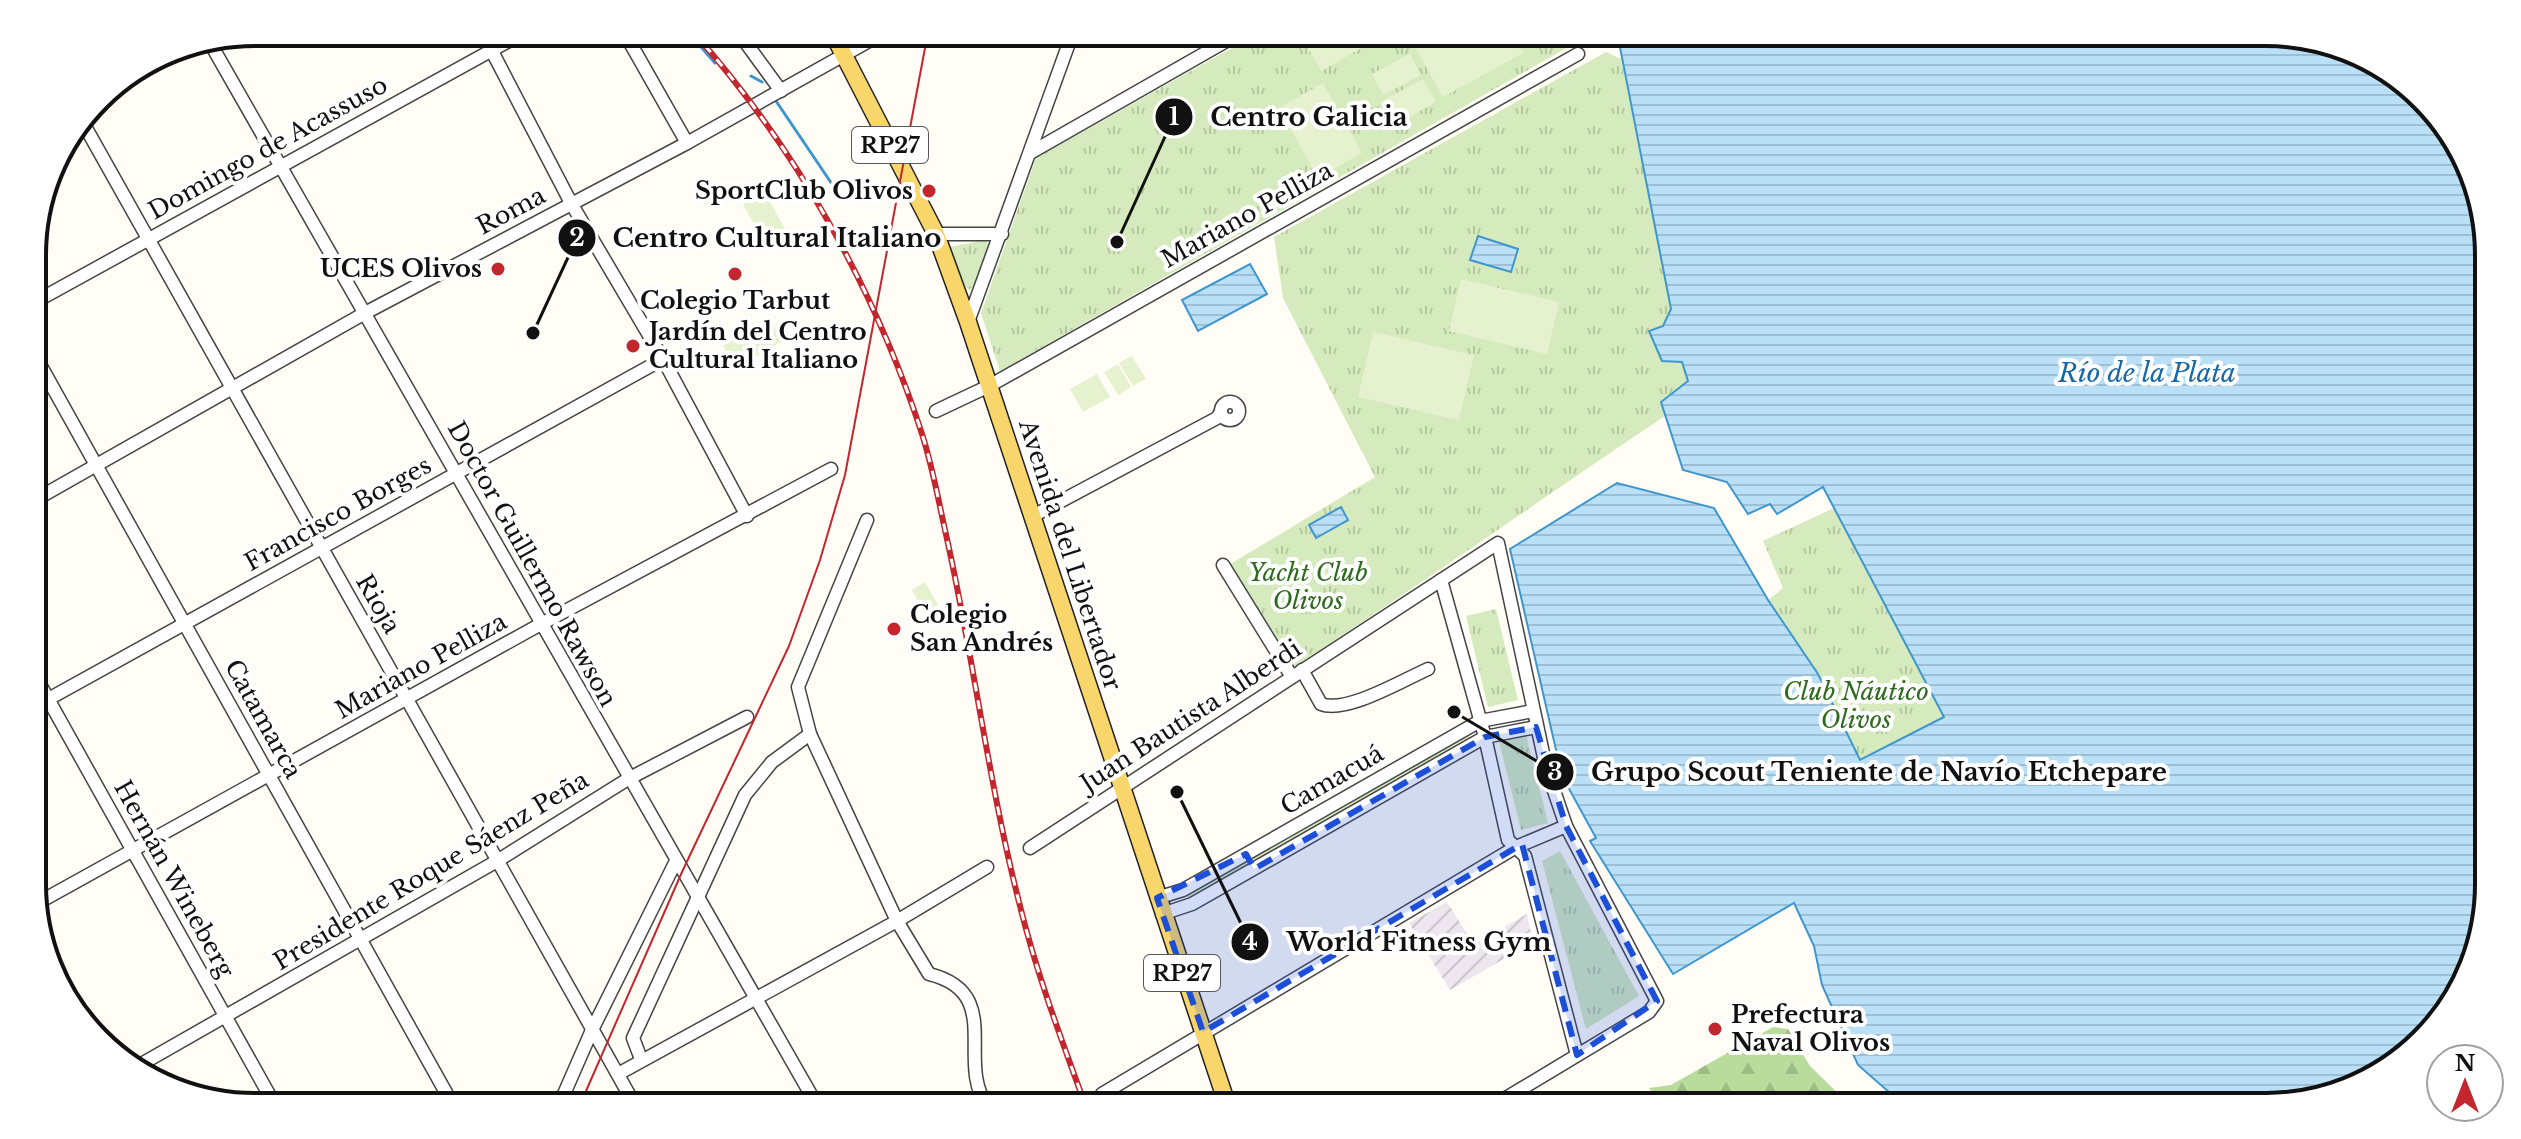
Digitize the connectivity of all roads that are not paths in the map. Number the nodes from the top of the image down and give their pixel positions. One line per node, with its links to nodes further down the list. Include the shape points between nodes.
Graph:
1 (490, 46): 10 (street)
2 (499, 46): 10 (street, Domingo de Acassuso)
3 (632, 46): 15 (street)
4 (748, 46): 13 (street)
5 (839, 46): 12 (main road, Avenida del Libertador / RP27)
6 (860, 46): 12 (street, Roma)
7 (1068, 46): 16 (street)
8 (1217, 46): 16 (street)
9 (214, 50): 17 (street, Doctor Guillermo Rawson)
10 (492, 50): 17 (street, Domingo de Acassuso); 18 (street)
11 (1578, 54): 27 (street, Mariano Pelliza)
12 (844, 55): 13 (street, Roma); 19 (main road, Avenida del Libertador / RP27)
13 (781, 91): 15 (street, Roma)
14 (87, 130): 21 (street, Rioja)
15 (687, 143): 18 (street, Roma)
16 (1030, 153): 20 (street)
17 (281, 166): 21 (street, Domingo de Acassuso); 23 (street, Doctor Guillermo Rawson)
18 (571, 203): 23 (street, Roma); 25 (street)
19 (936, 234): 20 (street); 24 (main road, Avenida del Libertador / RP27)
20 (1002, 234): 24 (street)
21 (149, 239): 22 (street, Domingo de Acassuso); 28 (street, Rioja)
22 (46, 296)
23 (365, 313): 28 (street, Roma); 33 (street, Doctor Guillermo Rawson)
24 (968, 322): 27 (main road, Avenida del Libertador / RP27)
25 (663, 359): 33 (street, Francisco Borges); 35 (street)
26 (46, 375): 31 (street, Catamarca)
27 (989, 386): 29 (street, Mariano Pelliza); 36 (main road, Avenida del Libertador / RP27)
28 (234, 390): 31 (street, Roma); 38 (street, Rioja)
29 (936, 411)
30 (1222, 416): 36 (street)
31 (97, 466): 34 (street, Roma); 41 (street, Catamarca)
32 (831, 469): 35 (street, Mariano Pelliza)
33 (456, 473): 38 (street, Francisco Borges); 42 (street, Doctor Guillermo Rawson)
34 (46, 494)
35 (747, 516): 42 (street, Mariano Pelliza)
36 (1033, 516): 57 (main road, Avenida del Libertador / RP27)
37 (867, 520): 52 (street, via 798,687)
38 (321, 548): 41 (street, Francisco Borges); 47 (street, Rioja)
39 (1223, 565): 44 (street)
40 (1441, 580): 44 (street, Juan Bautista Alberdi); 48 (street, Juan Bautista Alberdi, via 1498,543); 50 (street)
41 (185, 624): 46 (street, Francisco Borges); 55 (street, Catamarca)
42 (541, 624): 47 (street, Mariano Pelliza); 56 (street, Doctor Guillermo Rawson)
43 (1428, 669): 44 (street, via 1357,701 1328,707)
44 (1297, 674): 57 (street, Juan Bautista Alberdi)
45 (46, 695): 46 (street, Hernán Wineberg)
46 (48, 699): 62 (street, Hernán Wineberg)
47 (407, 700): 55 (street, Mariano Pelliza); 64 (street, Rioja)
48 (1533, 711): 50 (street, Camacuá); 51 (street)
49 (747, 717): 56 (street, Presidente Roque Sáenz Peña)
50 (1480, 721): 53 (street); 54 (street, Camacuá)
51 (1536, 727): 53 (street, Camacuá); 59 (street)
52 (810, 734): 69 (street, via 772,762 745,795); 71 (street)
53 (1485, 737): 58 (street, Camacuá); 60 (street, via 1508,840)
54 (1388, 774): 58 (street); 63 (street, Camacuá)
55 (270, 776): 62 (street, Mariano Pelliza); 72 (street, Catamarca)
56 (628, 779): 64 (street, Presidente Roque Sáenz Peña); 65 (street, Doctor Guillermo Rawson)
57 (1120, 788): 61 (street, Juan Bautista Alberdi); 70 (main road, Avenida del Libertador / RP27)
58 (1395, 788): 67 (street, Camacuá)
59 (1566, 826): 60 (street); 77 (street, via 1657,1001 1649,1012)
60 (1516, 847): 76 (street); 77 (street, via 1525,856)
61 (1030, 848)
62 (134, 851): 68 (street, Mariano Pelliza); 74 (street, Hernán Wineberg)
63 (1246, 854): 67 (street); 70 (street, Camacuá)
64 (497, 861): 72 (street, Presidente Roque Sáenz Peña); 75 (street, Rioja)
65 (675, 863): 69 (street, Doctor Guillermo Rawson); 75 (street)
66 (987, 867): 71 (street)
67 (1254, 869): 70 (street, Camacuá, via 1192,904)
68 (47, 898)
69 (699, 899): 73 (street, Doctor Guillermo Rawson); 78 (street, via 633,1038)
70 (1159, 906): 76 (main road, Avenida del Libertador / RP27)
71 (897, 921): 73 (street); 86 (street, via 929,974 951,980 976,1011)
72 (359, 941): 74 (street, Presidente Roque Sáenz Peña); 82 (street, Catamarca)
73 (756, 997): 78 (street); 85 (street, Doctor Guillermo Rawson)
74 (226, 1016): 79 (street, Presidente Roque Sáenz Peña); 81 (street, Hernán Wineberg)
75 (592, 1030): 80 (street, Rioja); 83 (street)
76 (1203, 1032): 87 (street); 88 (main road, Avenida del Libertador / RP27)
77 (1577, 1055): 89 (street)
78 (641, 1059): 80 (street)
79 (146, 1062)
80 (618, 1074): 84 (street, Rioja)
81 (268, 1093)
82 (446, 1093)
83 (564, 1093)
84 (628, 1093)
85 (810, 1093)
86 (977, 1093)
87 (1104, 1093)
88 (1223, 1093)
89 (1514, 1093)

